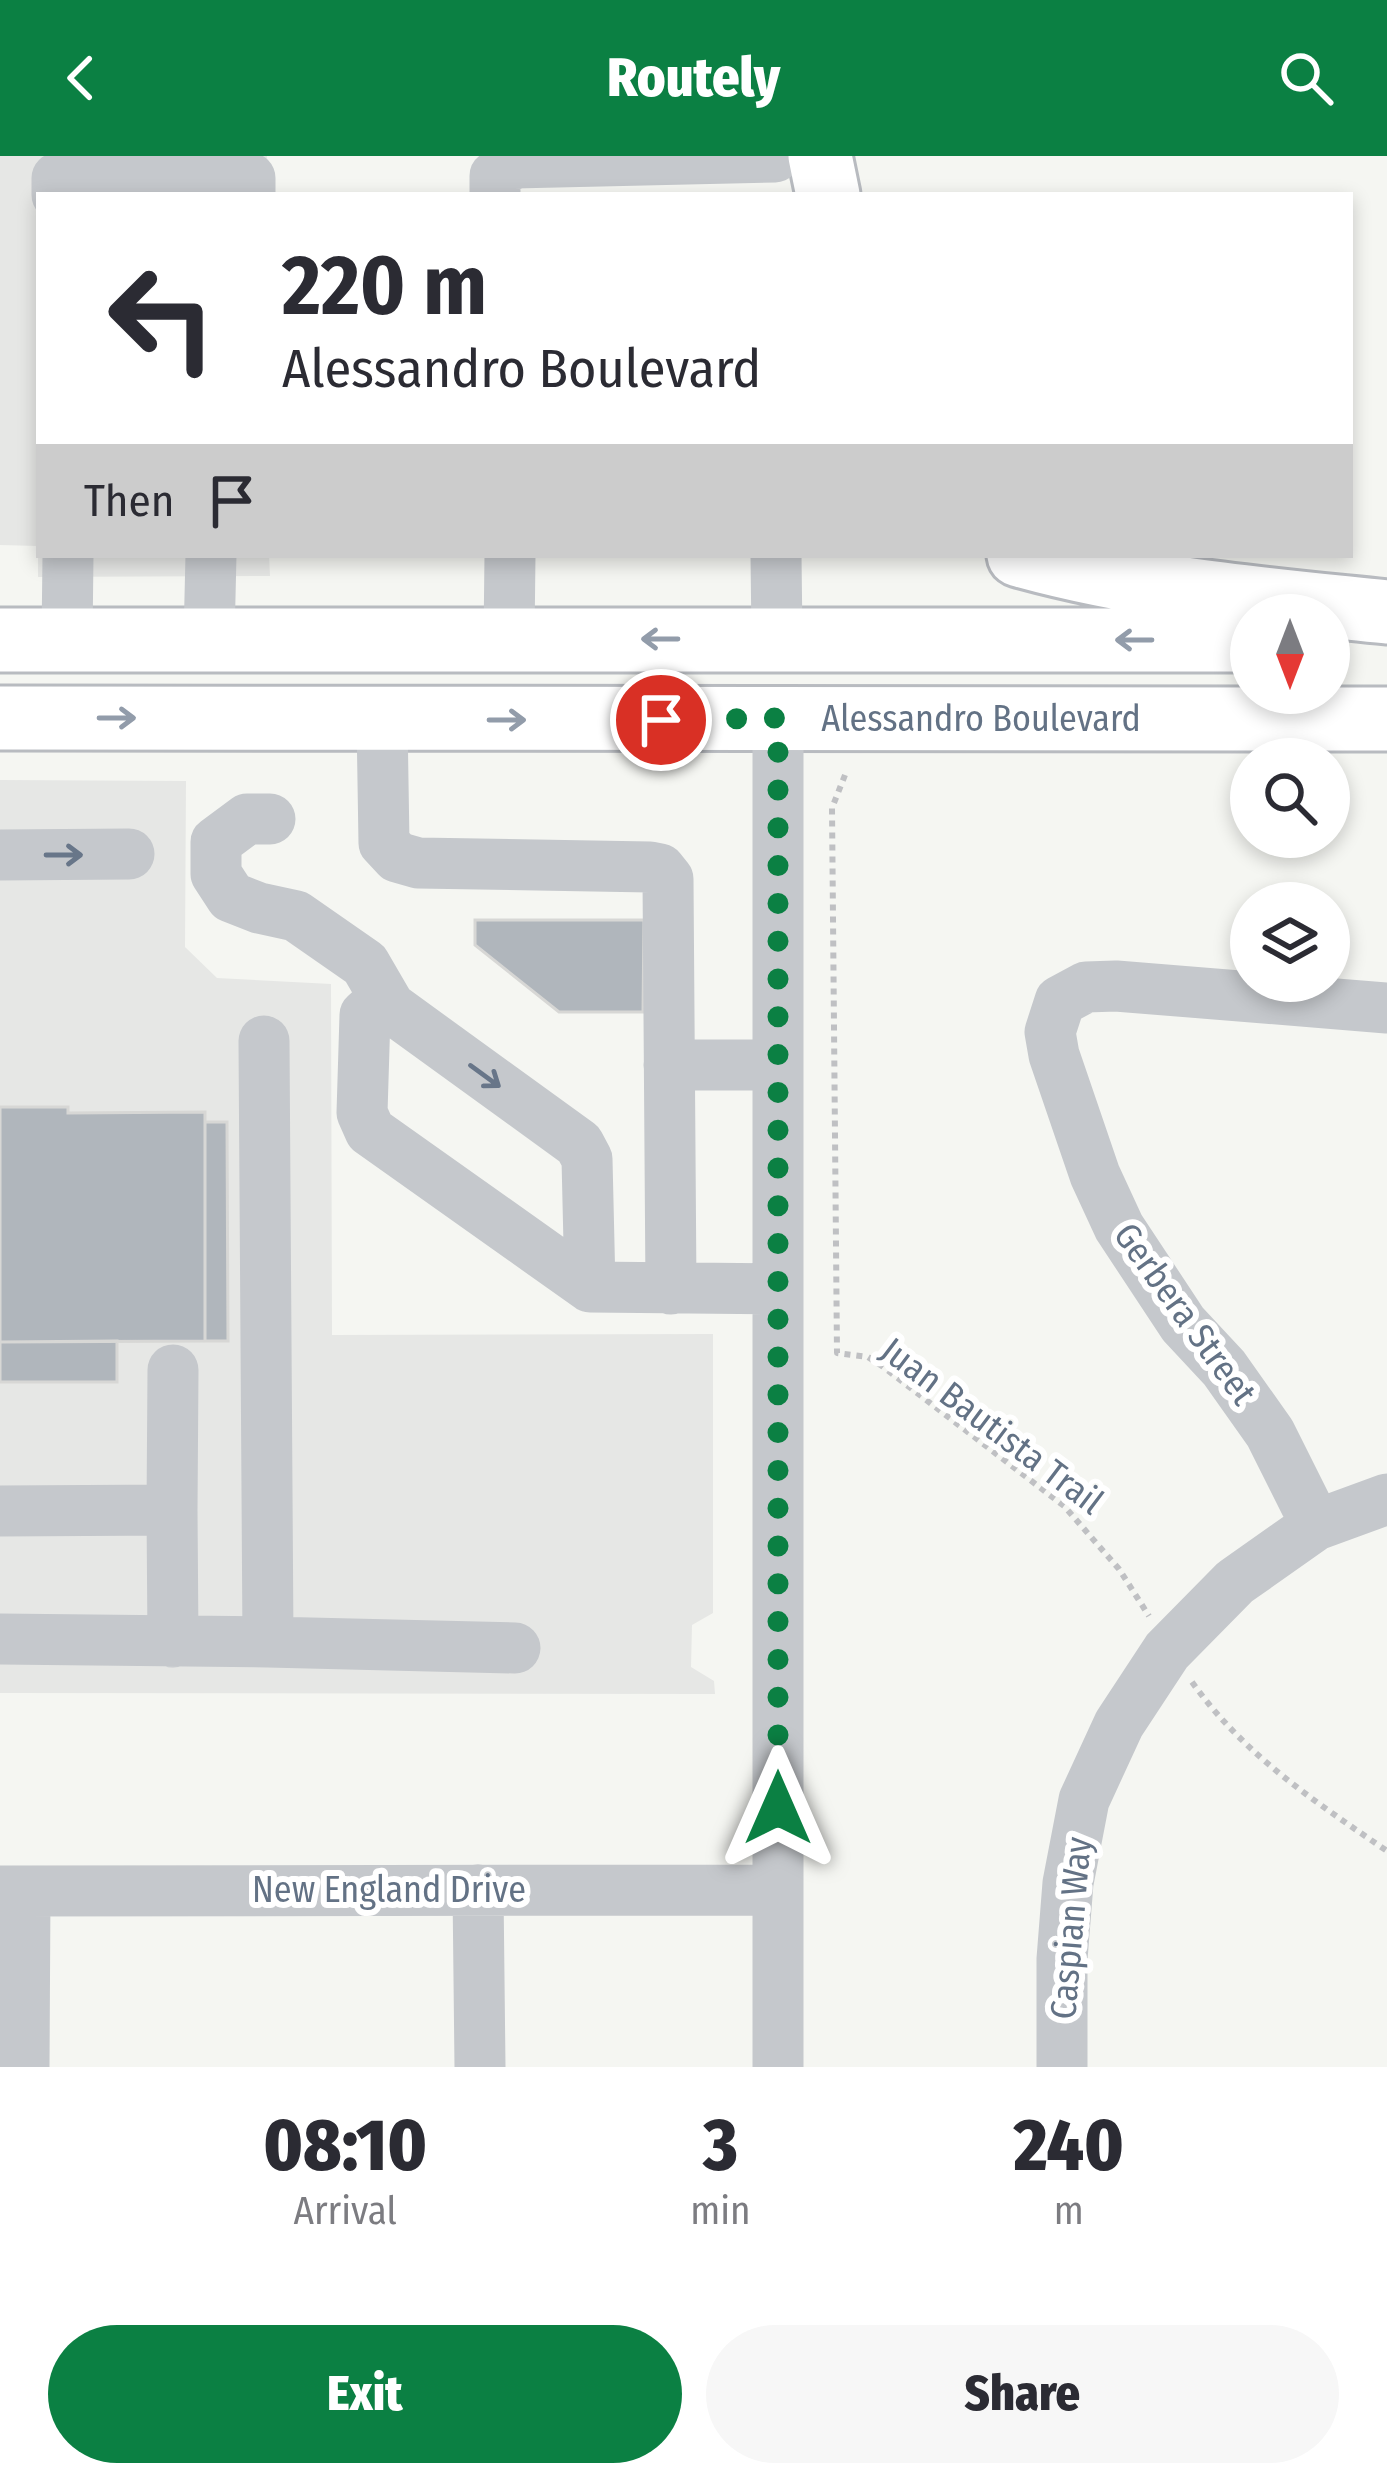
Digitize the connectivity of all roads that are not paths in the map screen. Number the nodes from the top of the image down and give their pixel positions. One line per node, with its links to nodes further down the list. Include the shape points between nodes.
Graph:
1 (775, 156): 5 (street, via 514,163 495,176); 6 (street)
2 (820, 156): 7 (main road)
3 (57, 192): 4 (street, via 57,178 250,178)
4 (250, 192)
5 (495, 192)
6 (775, 192)
7 (827, 192)
8 (68, 558): 14 (street)
9 (210, 558): 15 (street)
10 (510, 558): 16 (street)
11 (776, 558): 17 (street)
12 (1030, 558): 13 (main road, via 1183,590)
13 (1387, 612)
14 (67, 639): 15 (main road); 20 (main road)
15 (183, 639): 16 (main road); 22 (main road)
16 (509, 639): 17 (main road, one-way to 16)
17 (777, 639): 21 (main road, one-way to 17); 24 (main road)
18 (1350, 639): 19 (main road)
19 (1387, 639)
20 (0, 640)
21 (1230, 640)
22 (0, 676)
23 (0, 718): 26 (main road, Alessandro Boulevard, one-way to 26)
24 (778, 718): 25 (main road, Alessandro Boulevard); 26 (main road, Alessandro Boulevard, one-way to 24); 34 (street)
25 (1387, 719)
26 (382, 720): 33 (street, via 384,843 397,857 660,869 671,919)
27 (271, 819): 30 (street, via 247,819 216,842 216,874 231,897 296,916 365,964)
28 (128, 854): 29 (street, one-way to 28)
29 (0, 855)
30 (390, 1007): 35 (street, one-way to 35, via 579,1144 587,1159); 35 (street, via 365,1015 362,1113 370,1131)
31 (1387, 1008): 42 (street, Gerbera Street, via 1086,987 1060,1001 1050,1032 1119,1227 1270,1433)
32 (264, 1041): 45 (street)
33 (669, 1065): 34 (street); 36 (street)
34 (778, 1065): 37 (street)
35 (590, 1288): 36 (street)
36 (671, 1288): 37 (street)
37 (778, 1288): 48 (street)
38 (173, 1370): 40 (street)
39 (1387, 1499): 42 (street, Caspian Way)
40 (172, 1510): 41 (street); 44 (street)
41 (0, 1511)
42 (1316, 1525): 53 (street, Caspian Way, via 1219,1598 1167,1651 1119,1724 1084,1800 1068,1883)
43 (0, 1639): 44 (street)
44 (173, 1642): 45 (street)
45 (268, 1642): 46 (street)
46 (515, 1648)
47 (478, 1890): 48 (street, New England Drive); 49 (street, New England Drive); 51 (street)
48 (778, 1890): 52 (street)
49 (12, 1891): 50 (street)
50 (24, 2067)
51 (480, 2067)
52 (778, 2067)
53 (1062, 2067)

